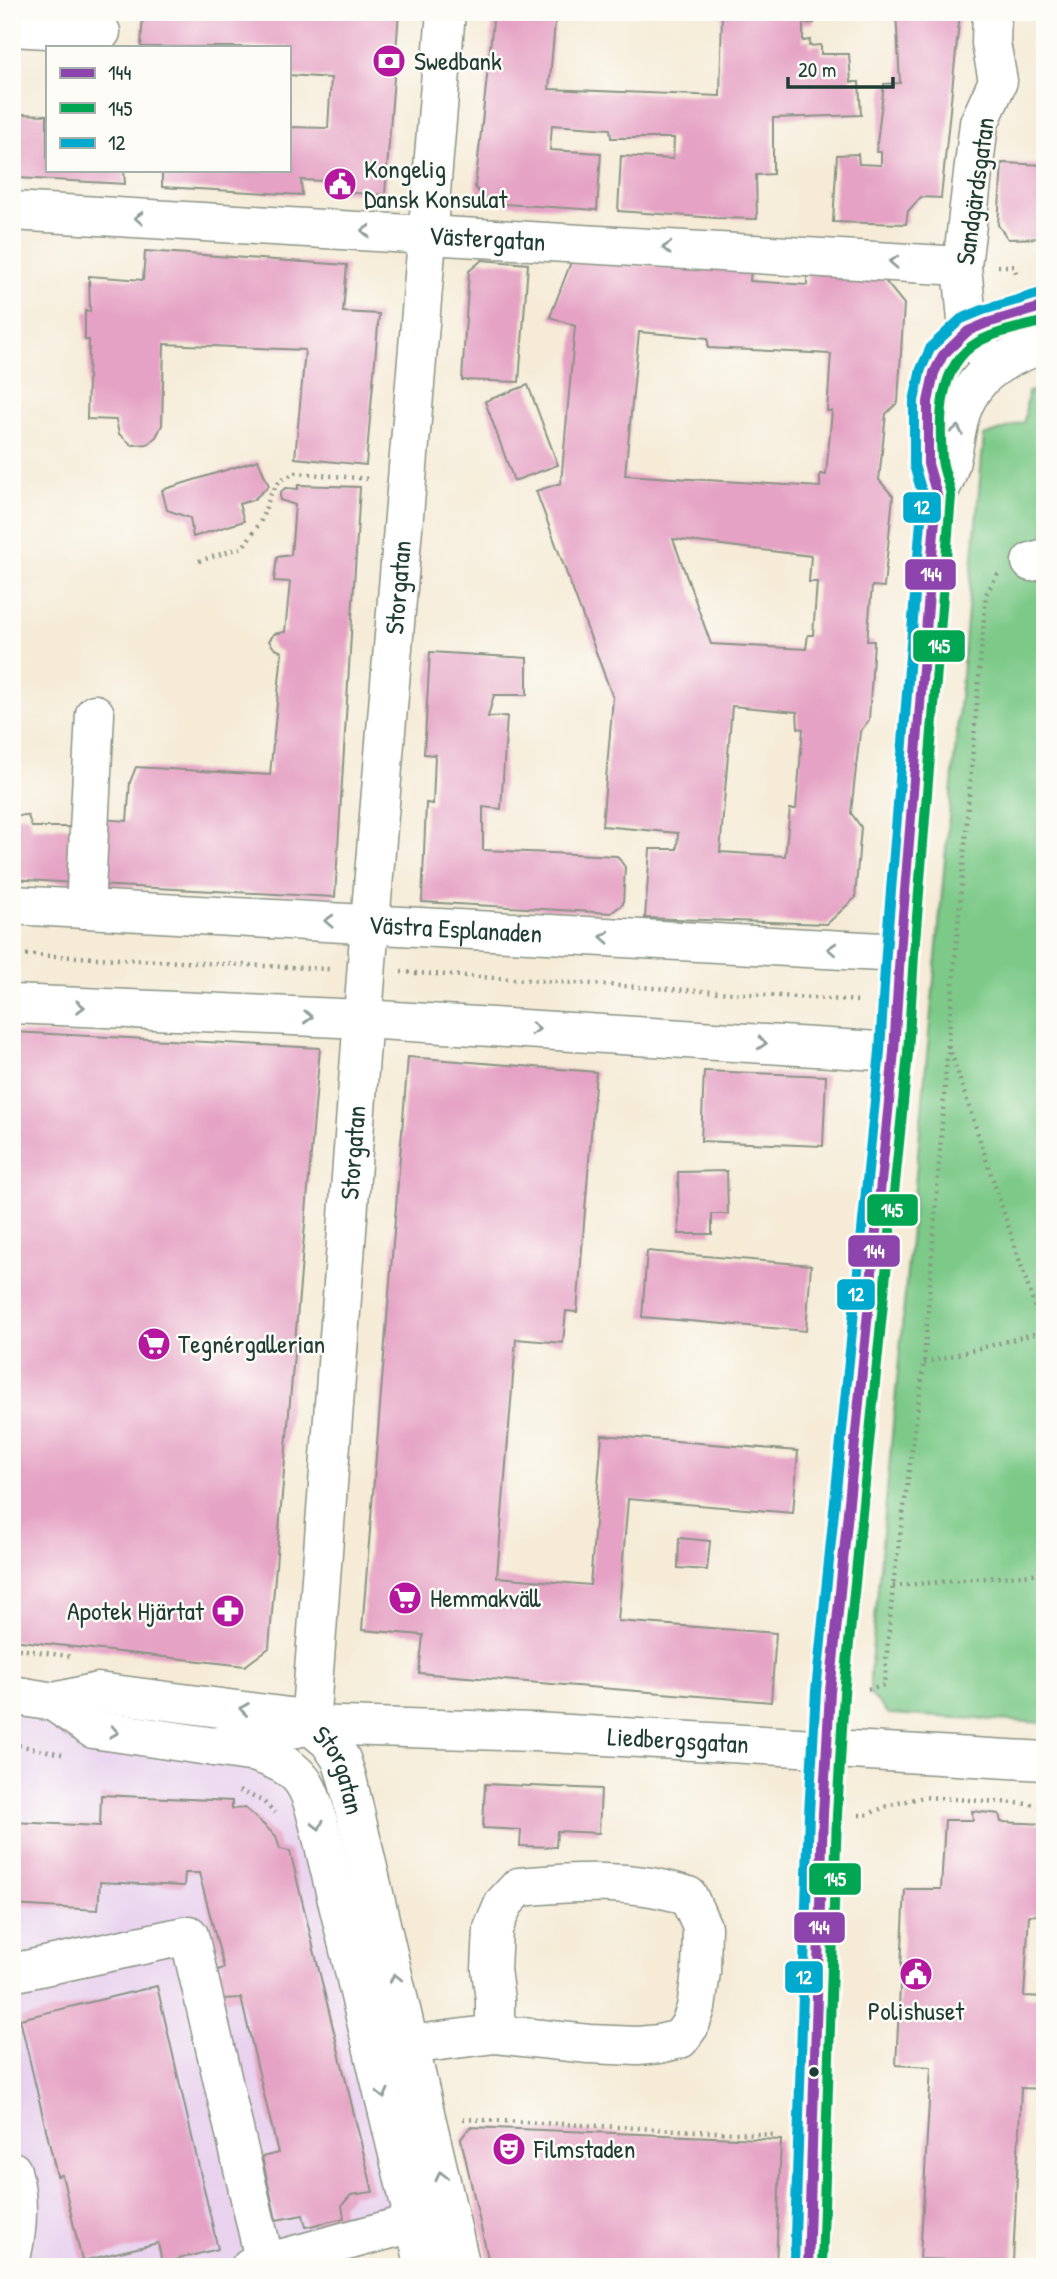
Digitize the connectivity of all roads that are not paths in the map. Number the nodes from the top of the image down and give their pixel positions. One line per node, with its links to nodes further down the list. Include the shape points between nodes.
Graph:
1 (446, 12): 6 (street, Storgatan)
2 (992, 12): 7 (street, Sandgärdsgatan, via 990,43 998,81 979,123)
3 (12, 27): 4 (street)
4 (101, 32)
5 (12, 211): 6 (street, Västergatan, one-way to 5)
6 (426, 234): 7 (street, Västergatan, one-way to 6); 16 (street, Storgatan)
7 (962, 266): 9 (street, Sandgärdsgatan)
8 (1045, 306): 9 (street)
9 (968, 331): 11 (street, Sandgärdsgatan); 12 (street, via 943,355 928,402 928,464)
10 (1045, 344): 11 (street)
11 (993, 367): 12 (street, one-way to 11, via 950,471 964,400 976,381)
12 (937, 495): 17 (street)
13 (95, 715): 15 (street)
14 (12, 905): 15 (street, Västra Esplanaden)
15 (85, 909): 16 (street, Västra Esplanaden, one-way to 15)
16 (370, 923): 17 (street, Västra Esplanaden, one-way to 16); 19 (street, Storgatan)
17 (900, 953): 20 (street)
18 (12, 1004): 19 (street, one-way to 19)
19 (363, 1019): 20 (street, one-way to 20); 23 (street, Storgatan)
20 (894, 1052): 25 (street)
21 (12, 1696): 22 (street, Liedbergsgatan)
22 (54, 1702): 23 (street, Liedbergsgatan, one-way to 22, via 268,1713 98,1692); 24 (street, Liedbergsgatan, one-way to 24, via 93,1729)
23 (310, 1725): 24 (street, Liedbergsgatan); 25 (street, Liedbergsgatan); 30 (street, Storgatan, one-way to 23, via 348,1778 336,1749)
24 (211, 1748): 27 (street, Liedbergsgatan, via 256,1754)
25 (826, 1748): 26 (street, Liedbergsgatan); 38 (street)
26 (1045, 1761)
27 (288, 1766): 31 (street, Storgatan, one-way to 31, via 312,1798)
28 (12, 1973): 35 (street, via 189,1935)
29 (495, 2034): 29 (street, via 494,1929 504,1903 519,1887 594,1883 668,1889 688,1896 702,1927 701,1972 696,2008 680,2039 638,2046); 30 (street)
30 (410, 2044): 31 (street); 33 (street, Storgatan, one-way to 30, via 428,2123)
31 (372, 2050): 33 (street, Storgatan, one-way to 33)
32 (12, 2171): 34 (street, via 17,2224)
33 (432, 2218): 35 (street); 36 (street, Storgatan); 37 (street, Storgatan)
34 (12, 2254)
35 (257, 2265)
36 (425, 2267)
37 (461, 2267)
38 (808, 2267)

